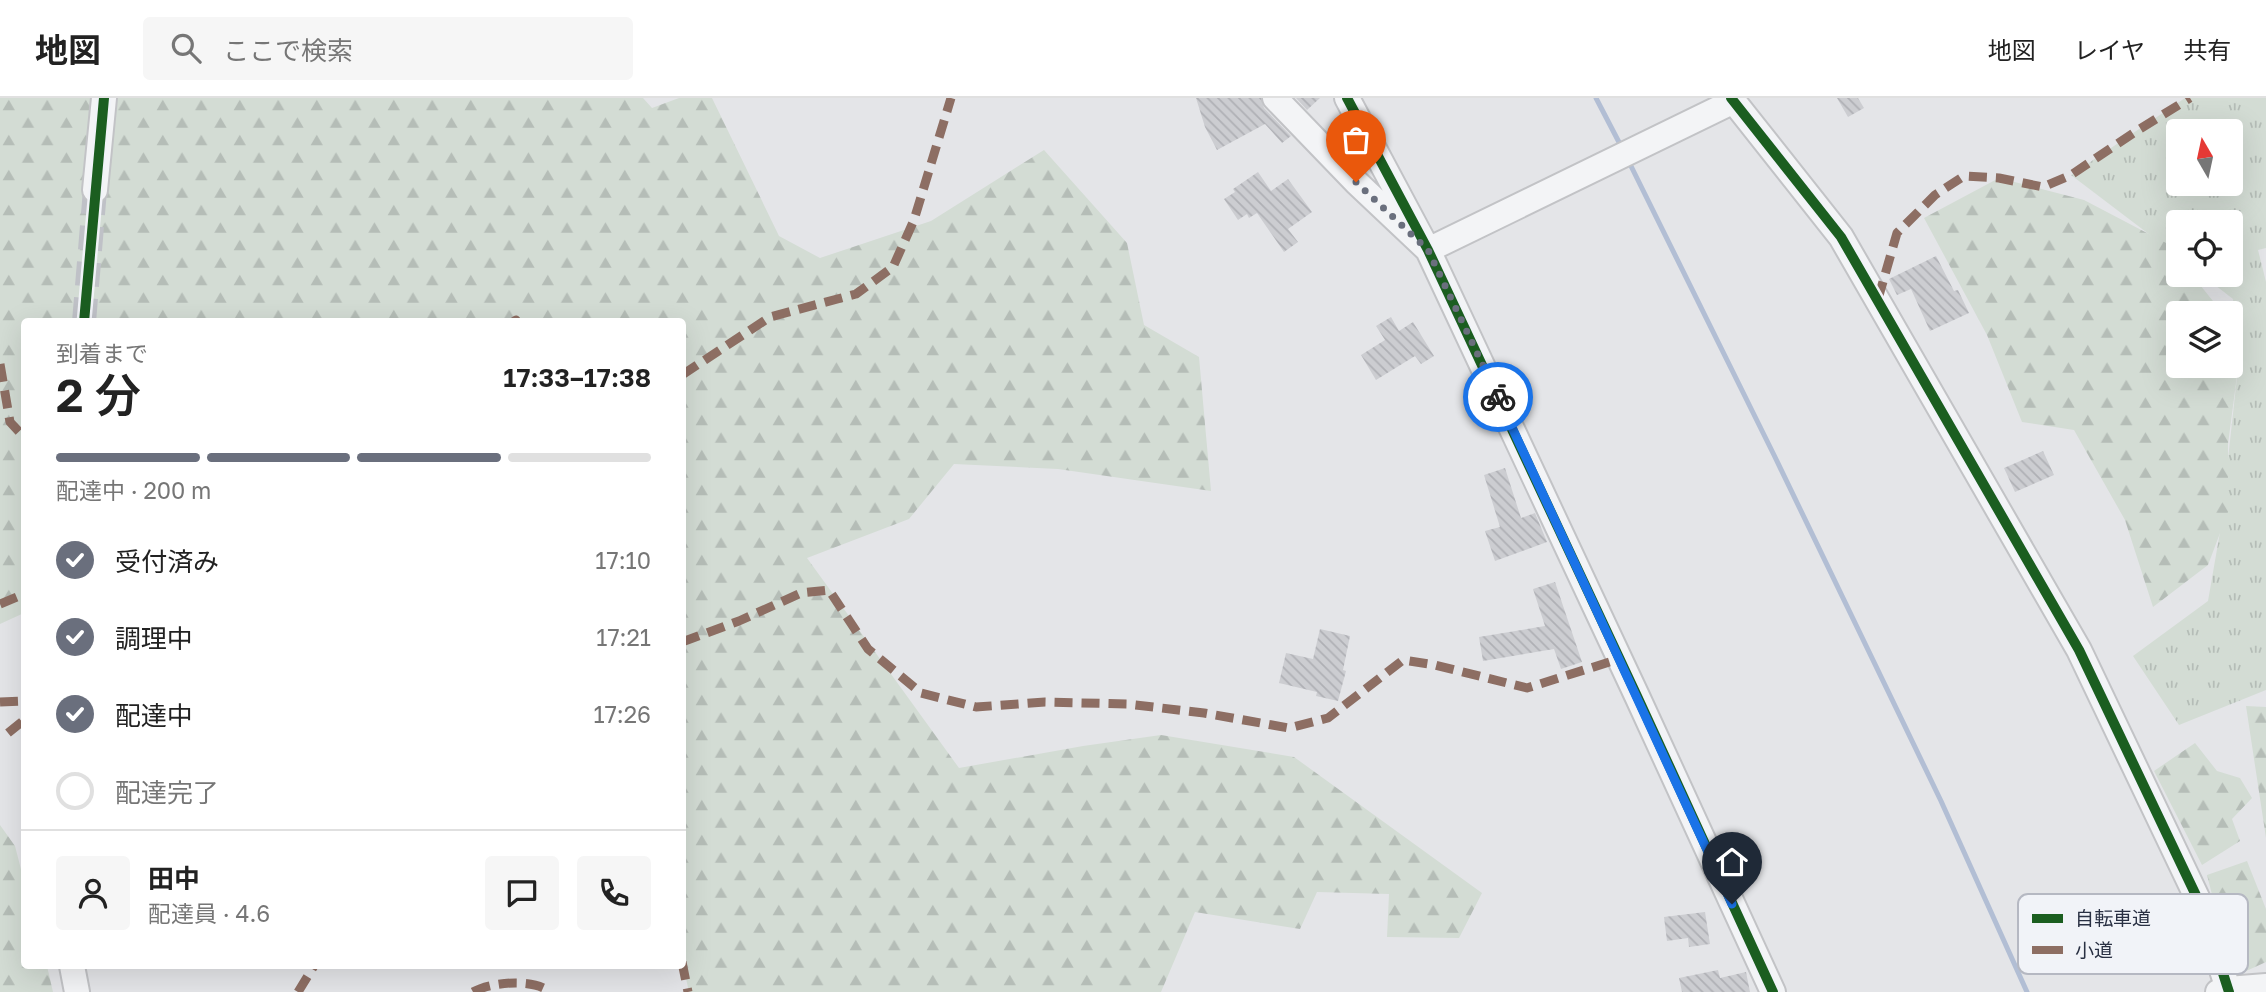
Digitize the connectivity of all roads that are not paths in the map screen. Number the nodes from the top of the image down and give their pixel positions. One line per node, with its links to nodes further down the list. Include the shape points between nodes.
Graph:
1 (104, 98): 5 (street)
2 (1275, 98): 6 (street)
3 (1347, 98): 6 (street)
4 (1732, 100): 6 (street); 7 (street, via 1841,237 2079,650)
5 (95, 190)
6 (1428, 250): 13 (street)
7 (2195, 894)
8 (73, 969): 12 (street)
9 (2220, 974): 11 (street)
10 (2266, 986): 11 (street)
11 (2225, 991)
12 (78, 992)
13 (1773, 992)

